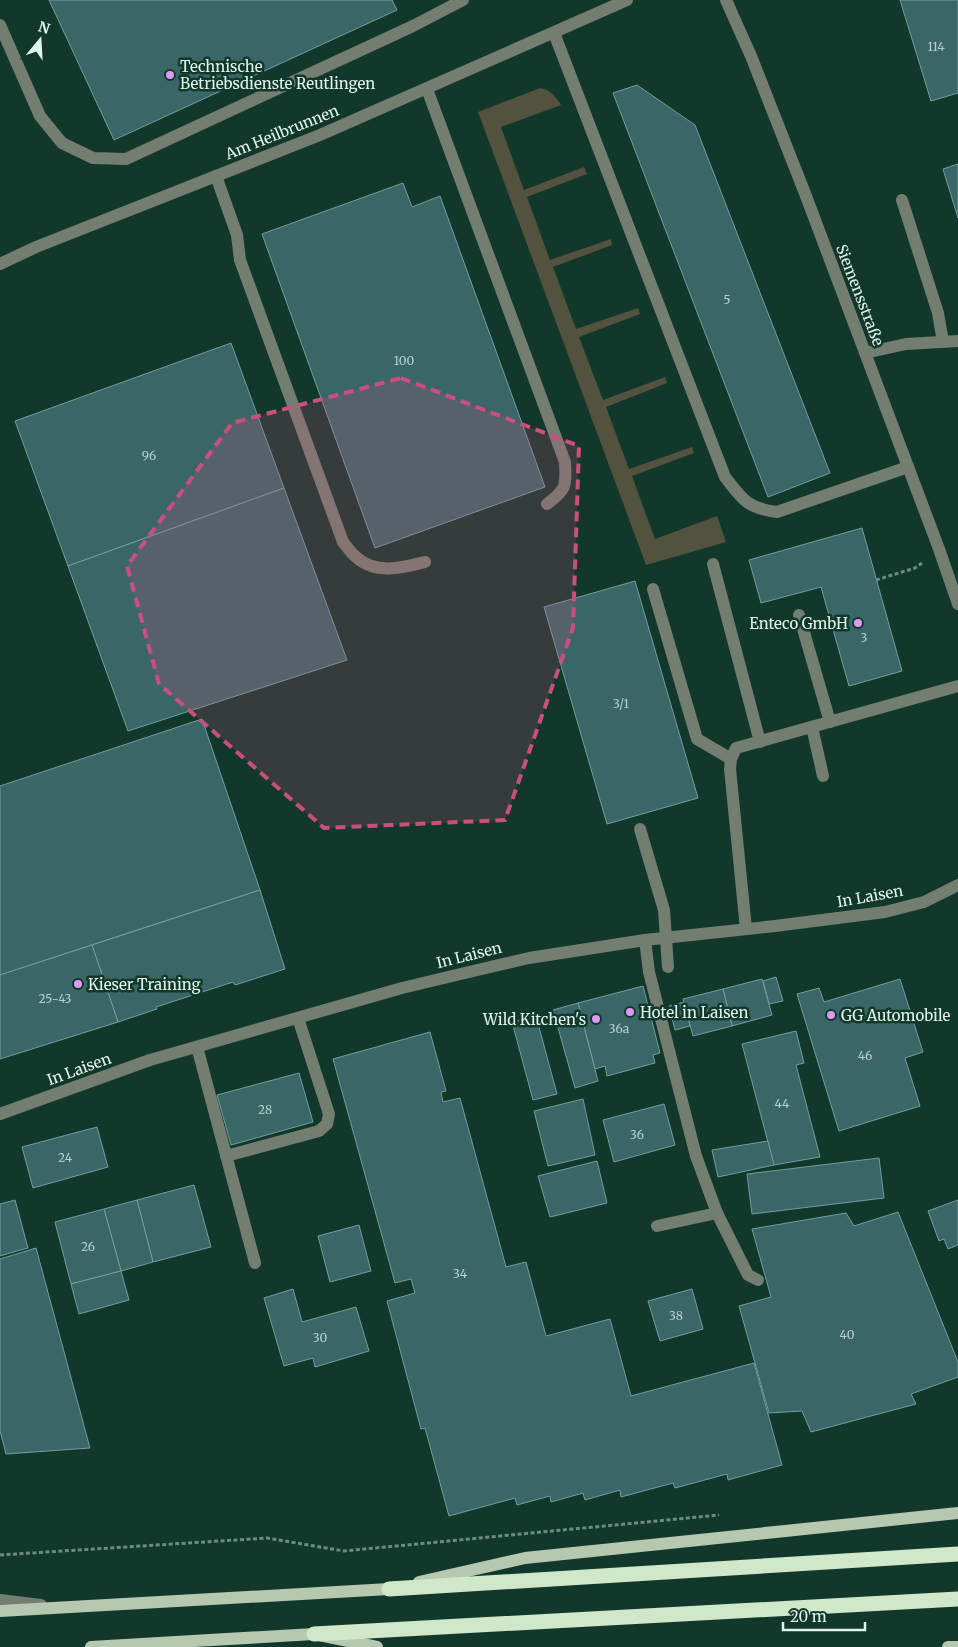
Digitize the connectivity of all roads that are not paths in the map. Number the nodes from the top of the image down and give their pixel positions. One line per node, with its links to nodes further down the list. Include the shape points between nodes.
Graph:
1 (463, 0): 4 (street, via 126,159 93,158 62,143 40,116)
2 (628, 0): 5 (street, Am Heilbrunnen)
3 (726, 0): 12 (street, Siemensstraße, via 751,56)
4 (0, 25)
5 (554, 33): 6 (street, Am Heilbrunnen); 13 (street, via 725,477 740,496 761,510 777,512)
6 (426, 89): 7 (street, Am Heilbrunnen); 14 (street, via 565,462 566,484 561,494)
7 (216, 176): 9 (street, Am Heilbrunnen); 15 (street, via 237,235 240,260 343,542 357,558 376,568 398,569)
8 (902, 200): 11 (street, via 938,313)
9 (0, 264)
10 (958, 341): 11 (street)
11 (943, 342): 12 (street, via 906,344)
12 (865, 353): 13 (street, Siemensstraße)
13 (908, 467): 18 (street, Siemensstraße)
14 (547, 504)
15 (425, 562)
16 (713, 564): 23 (street)
17 (653, 589): 24 (street, via 698,739)
18 (958, 604)
19 (798, 615): 21 (street)
20 (958, 686): 21 (street)
21 (830, 722): 22 (street)
22 (812, 727): 23 (street); 25 (street)
23 (760, 742): 24 (street, via 736,748)
24 (731, 759): 28 (street)
25 (823, 776)
26 (640, 829): 29 (street, via 664,910)
27 (958, 885): 28 (street, In Laisen, via 924,902 886,912)
28 (746, 929): 29 (street, In Laisen)
29 (666, 938): 30 (street, In Laisen); 31 (street)
30 (645, 940): 32 (street, In Laisen, via 529,958 402,988); 36 (street, via 649,972 696,1156)
31 (668, 967)
32 (298, 1018): 33 (street, In Laisen); 35 (street, via 329,1114 327,1124 318,1131)
33 (197, 1047): 34 (street, In Laisen, via 150,1060); 35 (street)
34 (0, 1114)
35 (226, 1156): 38 (street)
36 (717, 1212): 37 (street); 39 (street, via 748,1275)
37 (657, 1226)
38 (255, 1263)
39 (758, 1280)
40 (958, 1513): 42 (main road, via 525,1558)
41 (958, 1554): 42 (highway)
42 (389, 1589): 45 (main road)
43 (958, 1599): 47 (highway)
44 (0, 1600): 45 (street)
45 (59, 1608): 46 (main road)
46 (0, 1611)
47 (314, 1634): 48 (main road); 49 (main road)
48 (91, 1647)
49 (376, 1647)
50 (948, 1647): 51 (main road)
51 (958, 1647)

